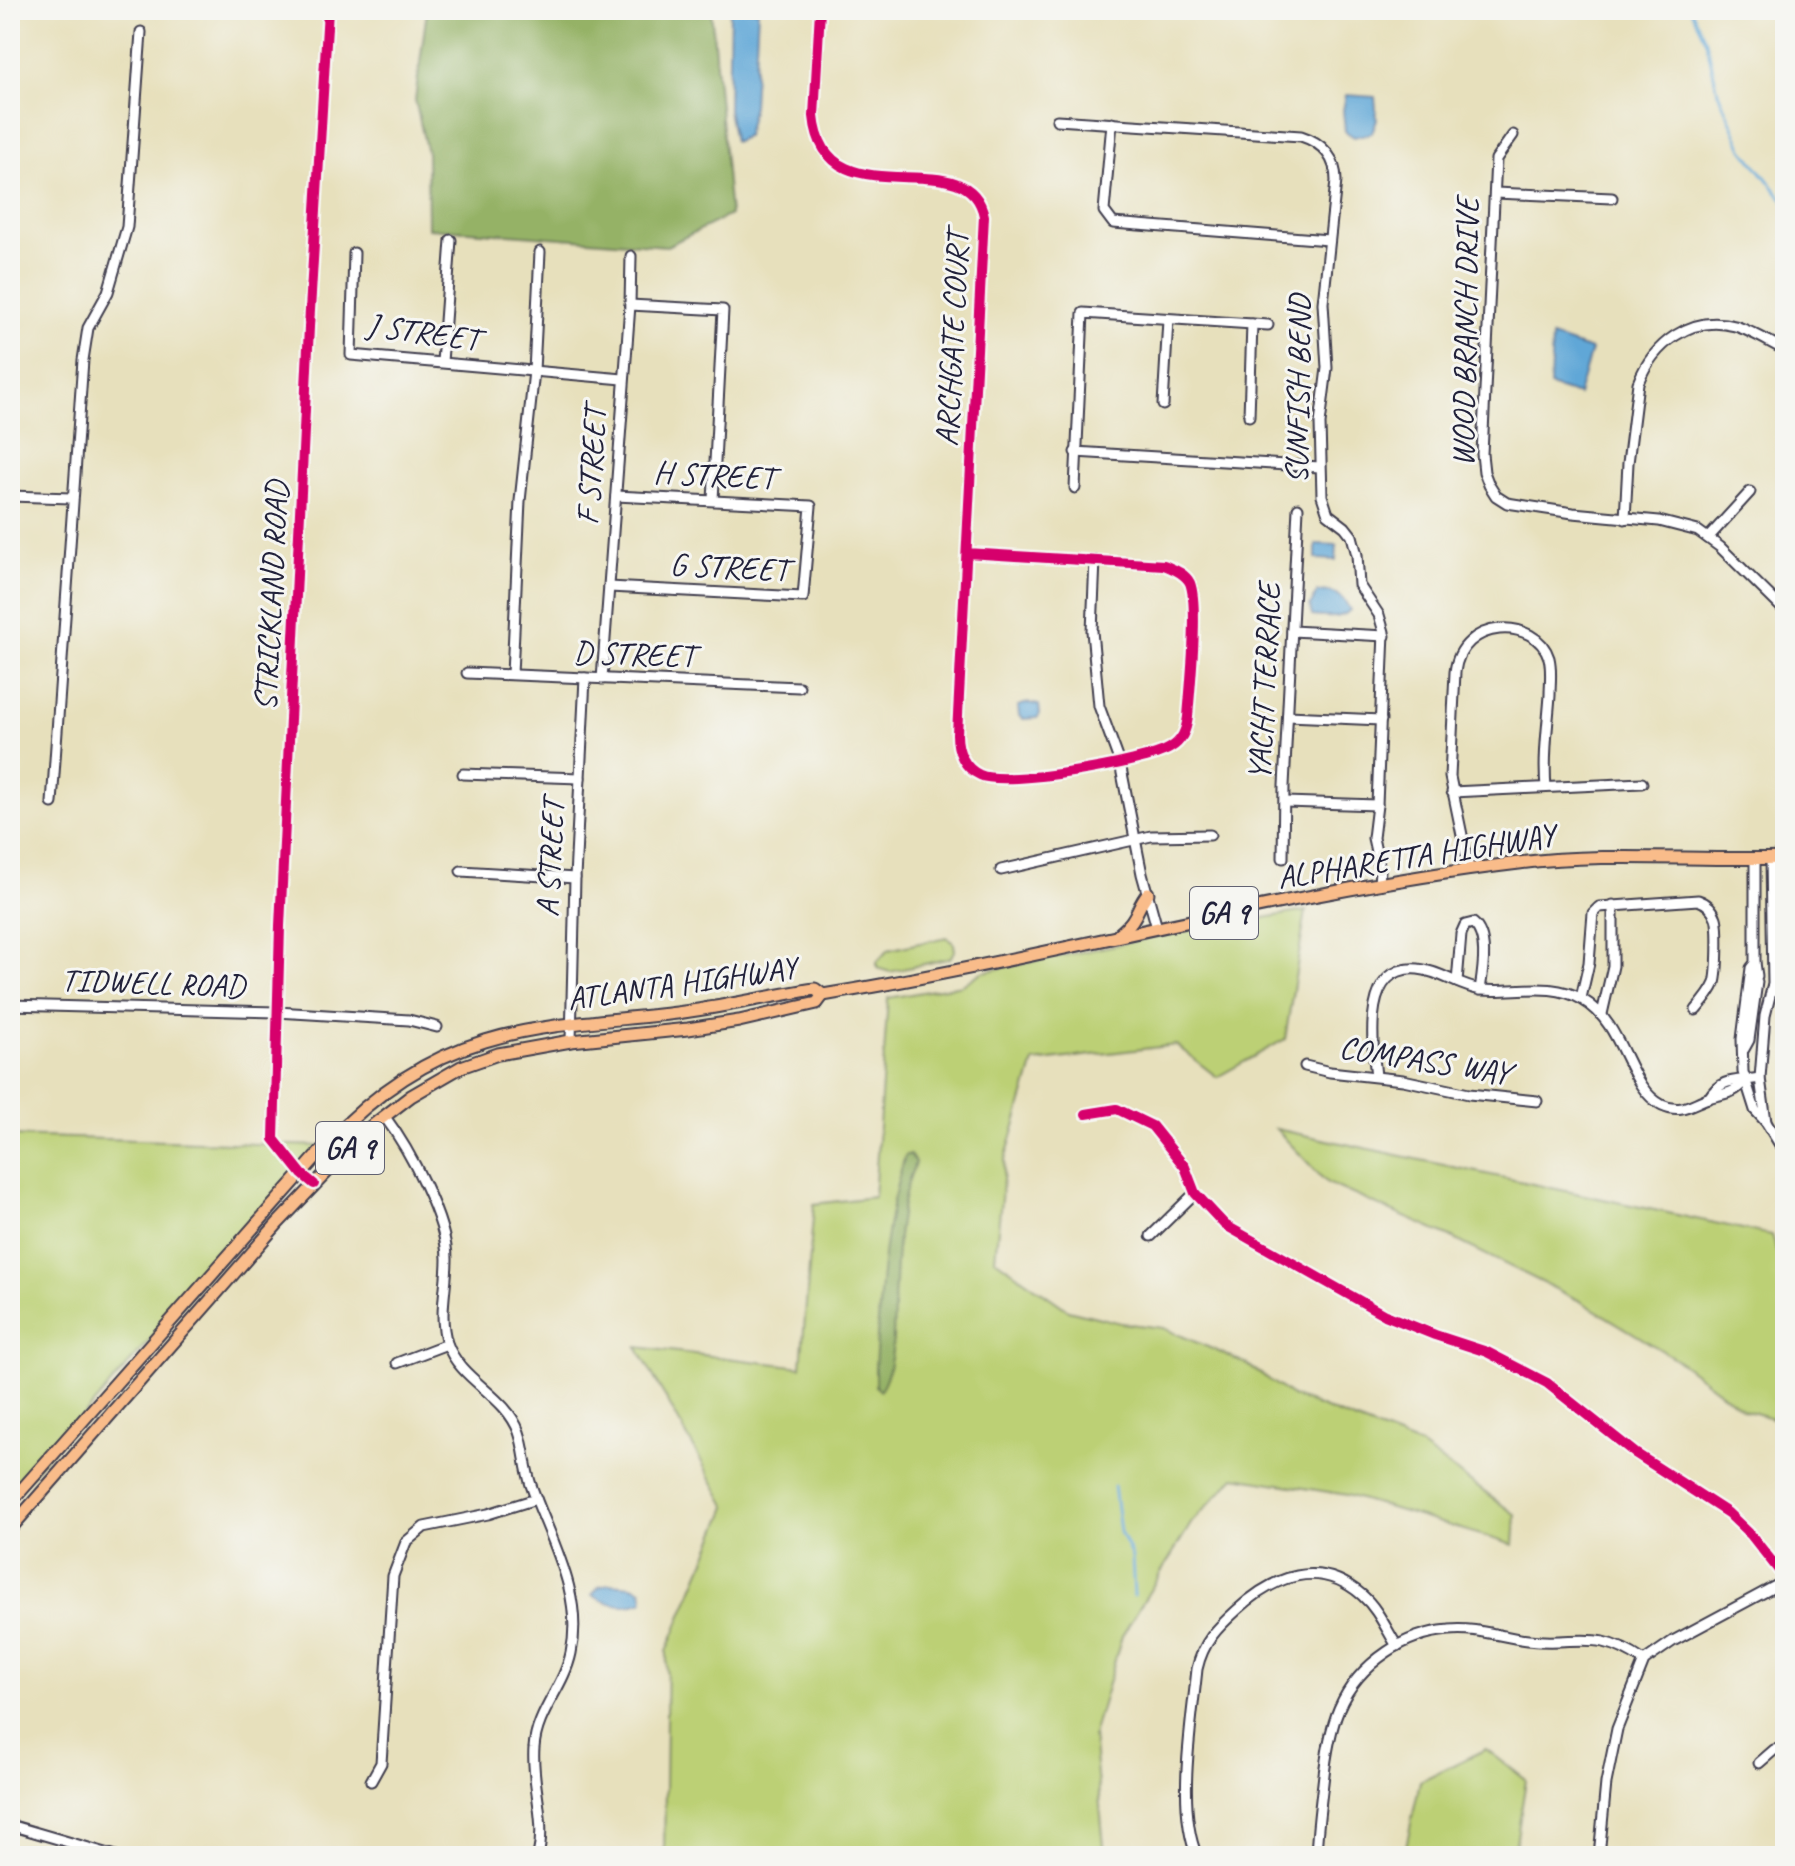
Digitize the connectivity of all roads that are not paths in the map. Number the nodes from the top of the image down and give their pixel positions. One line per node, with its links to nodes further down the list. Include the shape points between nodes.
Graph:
1 (328, 10): 82 (street, STRICKLAND ROAD)
2 (820, 10): 36 (street, ARCHGATE COURT, via 814,116 826,151 840,165 861,174 961,184 983,209)
3 (141, 32): 30 (street, via 127,227 108,292 88,328)
4 (1057, 120): 5 (street, SUNFISH BEND)
5 (1112, 123): 10 (street, SUNFISH BEND, via 1312,140 1335,168); 10 (street, via 1104,211 1113,223)
6 (1513, 135): 7 (street, WOOD BRANCH DRIVE, via 1496,159)
7 (1495, 193): 8 (street); 34 (street, WOOD BRANCH DRIVE, via 1482,454 1489,485 1507,503)
8 (1612, 198)
9 (451, 240): 19 (street)
10 (1329, 240): 25 (street, SUNFISH BEND)
11 (540, 252): 20 (street, F STREET)
12 (354, 253): 19 (street, J STREET, via 351,355)
13 (631, 256): 14 (street, F STREET)
14 (630, 305): 21 (street, F STREET); 31 (street, via 723,310)
15 (1168, 320): 16 (street); 22 (street); 24 (street, via 1083,313)
16 (1252, 324): 17 (street); 23 (street)
17 (1268, 325)
18 (1785, 350): 34 (street, via 1735,326 1704,322 1679,332 1658,349 1638,383)
19 (442, 362): 20 (street, J STREET)
20 (534, 371): 21 (street, J STREET); 43 (street, F STREET, via 520,501)
21 (623, 379): 29 (street, F STREET)
22 (1163, 405)
23 (1249, 416)
24 (1075, 452): 25 (street); 26 (street)
25 (1320, 467): 41 (street, SUNFISH BEND, via 1324,506 1352,536 1359,585 1379,615)
26 (1075, 488)
27 (1750, 492): 35 (street)
28 (10, 496): 30 (street)
29 (616, 496): 31 (street, H STREET); 38 (street, F STREET)
30 (71, 498): 56 (street)
31 (713, 500): 32 (street, H STREET)
32 (811, 506): 38 (street, G STREET, via 803,597)
33 (1298, 508): 40 (street, YACHT TERRACE)
34 (1625, 519): 35 (street, WOOD BRANCH DRIVE, via 1673,523)
35 (1708, 538): 39 (street, WOOD BRANCH DRIVE)
36 (967, 553): 37 (street, ARCHGATE COURT); 49 (street, ARCHGATE COURT, via 957,734 966,764 978,775 1000,779)
37 (1095, 560): 49 (street, via 1092,631 1099,706); 49 (street, ARCHGATE COURT, via 1164,565 1179,571 1189,581 1194,608 1184,733 1164,751)
38 (609, 587): 45 (street, F STREET)
39 (1785, 611)
40 (1292, 631): 41 (street); 47 (street, YACHT TERRACE)
41 (1385, 636): 48 (street, SUNFISH BEND)
42 (467, 673): 43 (street, D STREET)
43 (512, 674): 44 (street, D STREET)
44 (585, 678): 45 (street, D STREET); 51 (street, A STREET)
45 (602, 679): 46 (street, D STREET)
46 (799, 687)
47 (1288, 716): 48 (street); 55 (street, YACHT TERRACE)
48 (1381, 720): 57 (street, SUNFISH BEND)
49 (1120, 763): 59 (street)
50 (463, 774): 51 (street)
51 (580, 778): 67 (street, A STREET)
52 (1642, 783): 53 (street)
53 (1546, 787): 54 (street); 54 (street, via 1549,658 1534,638 1502,629 1476,635 1458,657)
54 (1452, 792): 64 (street)
55 (1285, 802): 57 (street); 60 (street, YACHT TERRACE)
56 (52, 803)
57 (1377, 805): 68 (street, SUNFISH BEND, via 1373,838)
58 (1210, 835): 59 (street)
59 (1135, 839): 65 (street); 69 (street)
60 (1283, 858)
61 (1771, 858): 62 (main road, ALPHARETTA HIGHWAY / GA 9); 63 (main road, ALPHARETTA HIGHWAY / GA 9); 80 (street, via 1774,965)
62 (1785, 858)
63 (1755, 859): 64 (main road, ALPHARETTA HIGHWAY / GA 9, via 1577,859); 73 (street)
64 (1469, 869): 68 (main road, ALPHARETTA HIGHWAY / GA 9)
65 (1001, 870)
66 (461, 871): 67 (street)
67 (575, 878): 84 (street, A STREET)
68 (1379, 884): 71 (main road, ALPHARETTA HIGHWAY / GA 9)
69 (1148, 893): 71 (street); 72 (main road, via 1137,917)
70 (1613, 905): 77 (street, via 1593,913); 81 (street, via 1698,900 1712,909 1717,969 1711,992); 83 (street, via 1613,966)
71 (1157, 928): 72 (main road, ALPHARETTA HIGHWAY / GA 9)
72 (1117, 936): 76 (main road, ALPHARETTA HIGHWAY / GA 9)
73 (1755, 963): 78 (street); 78 (street)
74 (1457, 982): 75 (street); 75 (street, via 1461,934 1473,923 1483,941); 88 (street, via 1417,969 1386,981 1373,1013)
75 (1480, 990): 77 (street, via 1533,988)
76 (823, 995): 84 (main road, ATLANTA HIGHWAY / GA 9, via 815,989 701,1010); 86 (main road, ATLANTA HIGHWAY / GA 9, via 817,1003 739,1021)
77 (1581, 998): 83 (street)
78 (1750, 1004): 80 (street); 90 (street, via 1742,1039)
79 (10, 1005): 82 (street, TIDWELL ROAD)
80 (1768, 1005): 89 (street)
81 (1696, 1010)
82 (277, 1012): 85 (street, TIDWELL ROAD, via 409,1020); 96 (street, STRICKLAND ROAD, via 274,1139)
83 (1602, 1014): 90 (street, via 1656,1101 1682,1109 1709,1098 1727,1080)
84 (571, 1024): 86 (street, A STREET); 96 (main road, ATLANTA HIGHWAY / GA 9, via 489,1039 428,1065 357,1113)
85 (437, 1027)
86 (571, 1041): 93 (main road, ATLANTA HIGHWAY / GA 9, via 473,1061 429,1084)
87 (1305, 1066): 88 (street, COMPASS WAY)
88 (1376, 1076): 91 (street, COMPASS WAY)
89 (1760, 1078): 90 (street); 94 (street)
90 (1744, 1081): 94 (street, via 1755,1110)
91 (1537, 1101)
92 (1086, 1114): 98 (street, via 1117,1109 1152,1126 1185,1167)
93 (385, 1117): 97 (main road, ATLANTA HIGHWAY / GA 9); 100 (street, via 443,1229)
94 (1766, 1122): 95 (street)
95 (1785, 1153)
96 (302, 1174): 97 (street, STRICKLAND ROAD); 103 (main road, ATLANTA HIGHWAY / GA 9)
97 (314, 1184): 104 (main road, ATLANTA HIGHWAY / GA 9)
98 (1195, 1193): 99 (street); 105 (street, via 1225,1225 1373,1308 1487,1352 1547,1383 1635,1453 1728,1513)
99 (1151, 1236)
100 (447, 1344): 101 (street); 102 (street, via 461,1368 500,1402 518,1430)
101 (397, 1363)
102 (536, 1499): 110 (street, via 424,1527 406,1542 393,1576 381,1763); 113 (street, via 564,1568 574,1625 568,1668 537,1726 534,1749 542,1839)
103 (10, 1503)
104 (10, 1529)
105 (1785, 1579): 107 (street)
106 (1397, 1646): 107 (street, via 1428,1633 1470,1629 1527,1640 1602,1641); 114 (street, via 1362,1595 1335,1579 1306,1574 1258,1591 1212,1633 1197,1669 1187,1753); 115 (street, via 1357,1676 1333,1724)
107 (1644, 1661): 116 (street, via 1617,1729)
108 (1785, 1748): 109 (street)
109 (1759, 1763)
110 (371, 1781)
111 (10, 1825): 112 (street)
112 (116, 1856)
113 (538, 1856)
114 (1197, 1856)
115 (1316, 1856)
116 (1599, 1856)

